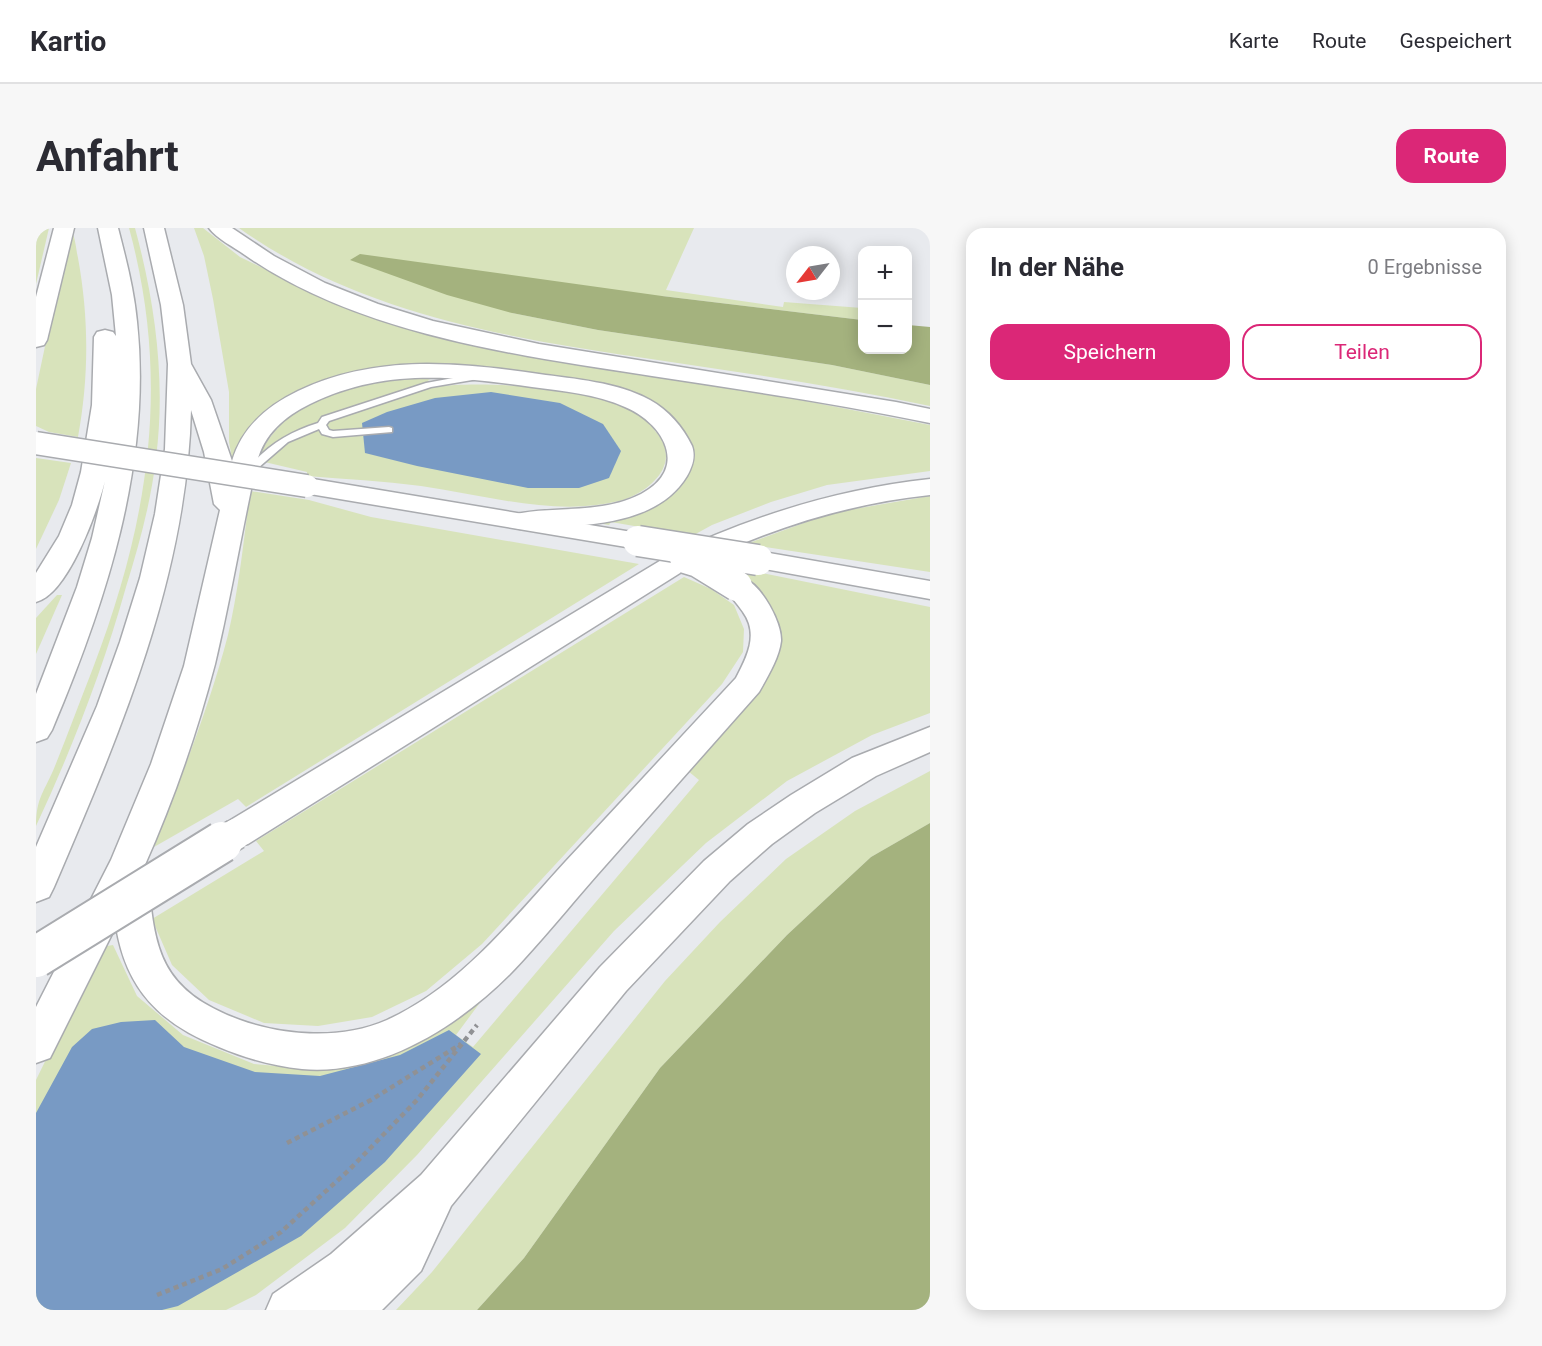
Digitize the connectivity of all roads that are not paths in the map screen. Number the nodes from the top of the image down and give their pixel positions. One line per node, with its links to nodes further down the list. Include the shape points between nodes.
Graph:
1 (64, 228): 6 (main road)
2 (91, 228): 19 (main road, via 104,295 102,435 95,477 68,545)
3 (108, 228): 20 (main road, via 127,335 124,446 108,532 77,631)
4 (154, 228): 7 (main road, via 169,286)
5 (219, 228): 9 (main road, via 277,268 320,289 452,332 556,354 792,389)
6 (36, 340)
7 (179, 362): 15 (main road, via 199,396 223,480); 23 (main road, via 177,455 164,537 136,638 91,764)
8 (497, 375): 10 (lane, via 429,385 325,419); 15 (main road, via 401,370 368,374 312,392 269,420 252,441); 16 (main road, via 604,392 636,403 659,417 675,435 682,454 676,474 662,493 635,507)
9 (930, 416)
10 (322, 425): 11 (lane, via 325,432 333,434); 13 (lane, via 293,434)
11 (389, 430)
12 (36, 443): 16 (main road, bridge)
13 (255, 466)
14 (930, 487): 24 (main road, bridge, via 849,500 790,515 726,538 678,562)
15 (230, 521): 22 (main road, via 199,667 168,764)
16 (521, 521): 17 (main road, bridge, via 638,541 698,562)
17 (748, 573): 18 (main road); 22 (main road, via 754,603 766,624 764,655 748,684 496,963 451,1002 416,1024 351,1047 303,1051 217,1030 181,1008 152,978 134,938)
18 (930, 590)
19 (36, 593)
20 (36, 730)
21 (930, 738): 26 (main road, via 864,767 803,804 760,834 717,872 613,979)
22 (129, 858): 25 (main road)
23 (36, 887)
24 (36, 957)
25 (36, 1045)
26 (436, 1190): 27 (main road, via 347,1269); 28 (main road, via 405,1255)
27 (289, 1310)
28 (350, 1310)

